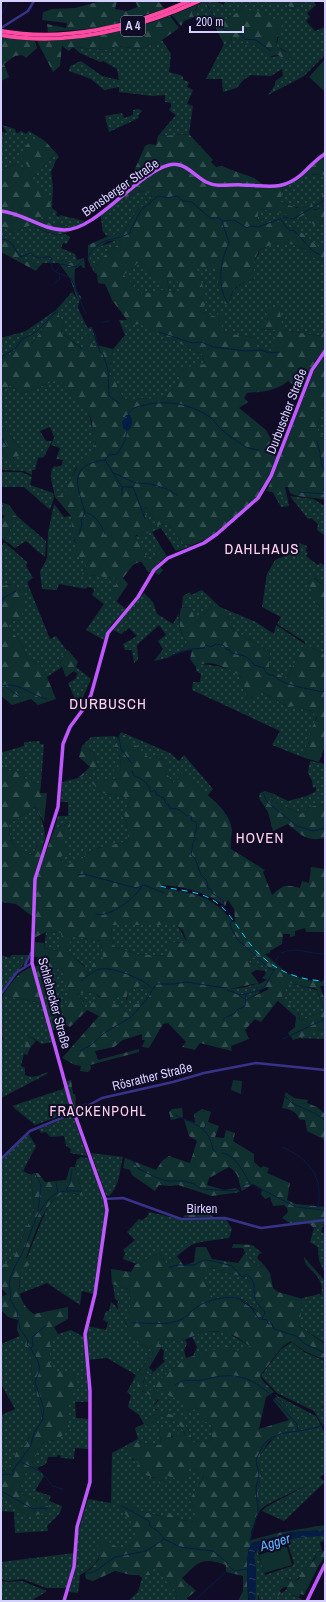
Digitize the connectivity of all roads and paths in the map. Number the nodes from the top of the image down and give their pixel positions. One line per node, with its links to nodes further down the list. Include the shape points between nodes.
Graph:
1 (34, 1): 4 (street, via 28,11)
2 (189, 1): 6 (highway, A 4, via 129,23)
3 (199, 1): 6 (highway, A 4, via 131,26 90,36)
4 (1, 28)
5 (1, 33): 6 (highway, A 4, via 32,38)
6 (64, 36)
7 (325, 154): 8 (main road, Bensberger Straße, via 293,180 274,187 215,185 204,181 181,165 167,165 77,228 67,230 55,229 19,214)
8 (1, 211)
9 (325, 351): 10 (main road, Durbuscher Straße, via 312,370)
10 (269, 481): 11 (main road, Schlehecker Straße, via 256,501 217,534 160,564 138,597 108,633 91,695 62,744 58,807 36,876)
11 (31, 953): 12 (main road, Schlehecker Straße); 13 (street)
12 (32, 963): 13 (street); 16 (main road, Schlehecker Straße)
13 (24, 966): 14 (street)
14 (1, 994)
15 (325, 1070): 16 (street, Rösrather Straße, via 256,1063 102,1098)
16 (74, 1113): 17 (street, Rösrather Straße, via 30,1130); 18 (main road, Schlehecker Straße)
17 (1, 1160)
18 (105, 1199): 19 (street, Birken, via 123,1198 181,1219 225,1218 261,1228); 21 (main road, Schlehecker Straße, via 107,1221 95,1295 85,1334 90,1402 90,1482 76,1533 74,1567)
19 (325, 1220)
20 (325, 1564): 22 (main road)
21 (64, 1601)
22 (307, 1601)

